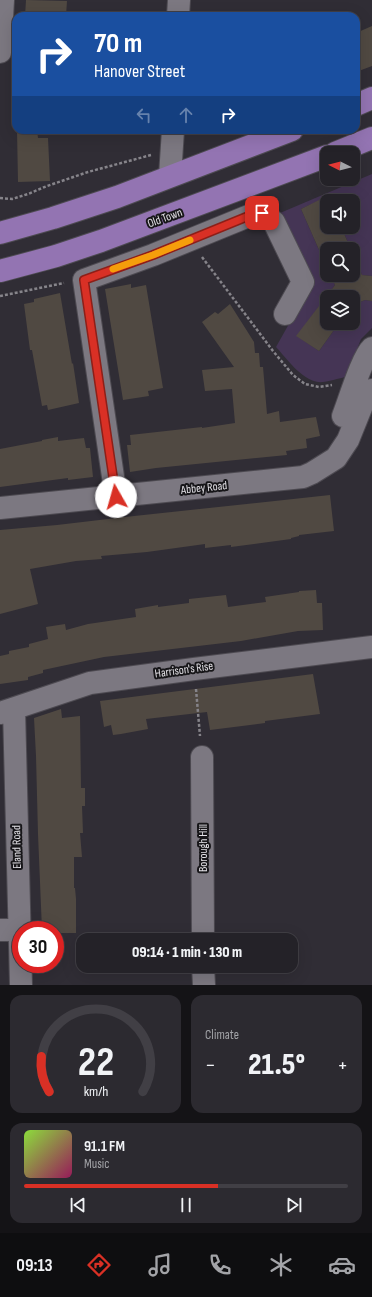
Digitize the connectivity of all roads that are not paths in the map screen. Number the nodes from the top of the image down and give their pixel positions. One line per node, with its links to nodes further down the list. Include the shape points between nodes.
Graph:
1 (3, 0): 4 (street)
2 (179, 0): 3 (street)
3 (178, 12)
4 (0, 52)
5 (372, 98): 6 (main road)
6 (360, 103)
7 (281, 134): 12 (main road)
8 (372, 138): 10 (main road)
9 (172, 140): 12 (street)
10 (352, 146)
11 (320, 159): 14 (main road, Old Town, via 101,241)
12 (170, 176): 13 (main road, via 117,197)
13 (0, 233)
14 (0, 271)
15 (285, 314): 18 (street, via 303,282 274,222 262,213 251,215 84,280)
16 (372, 348): 17 (street, Abbey Road, via 366,356)
17 (364, 390): 18 (street, Abbey Road, via 348,440 336,458 303,477)
18 (116, 497): 19 (street, Abbey Road)
19 (0, 508)
20 (372, 647): 21 (street, Harrison's Rise, via 90,683)
21 (7, 711): 23 (street, Eland Road)
22 (202, 757): 24 (street, Borough Hill)
23 (10, 930): 26 (street, Eland Road)
24 (203, 933)
25 (204, 973): 27 (street)
26 (20, 985)
27 (204, 985)

